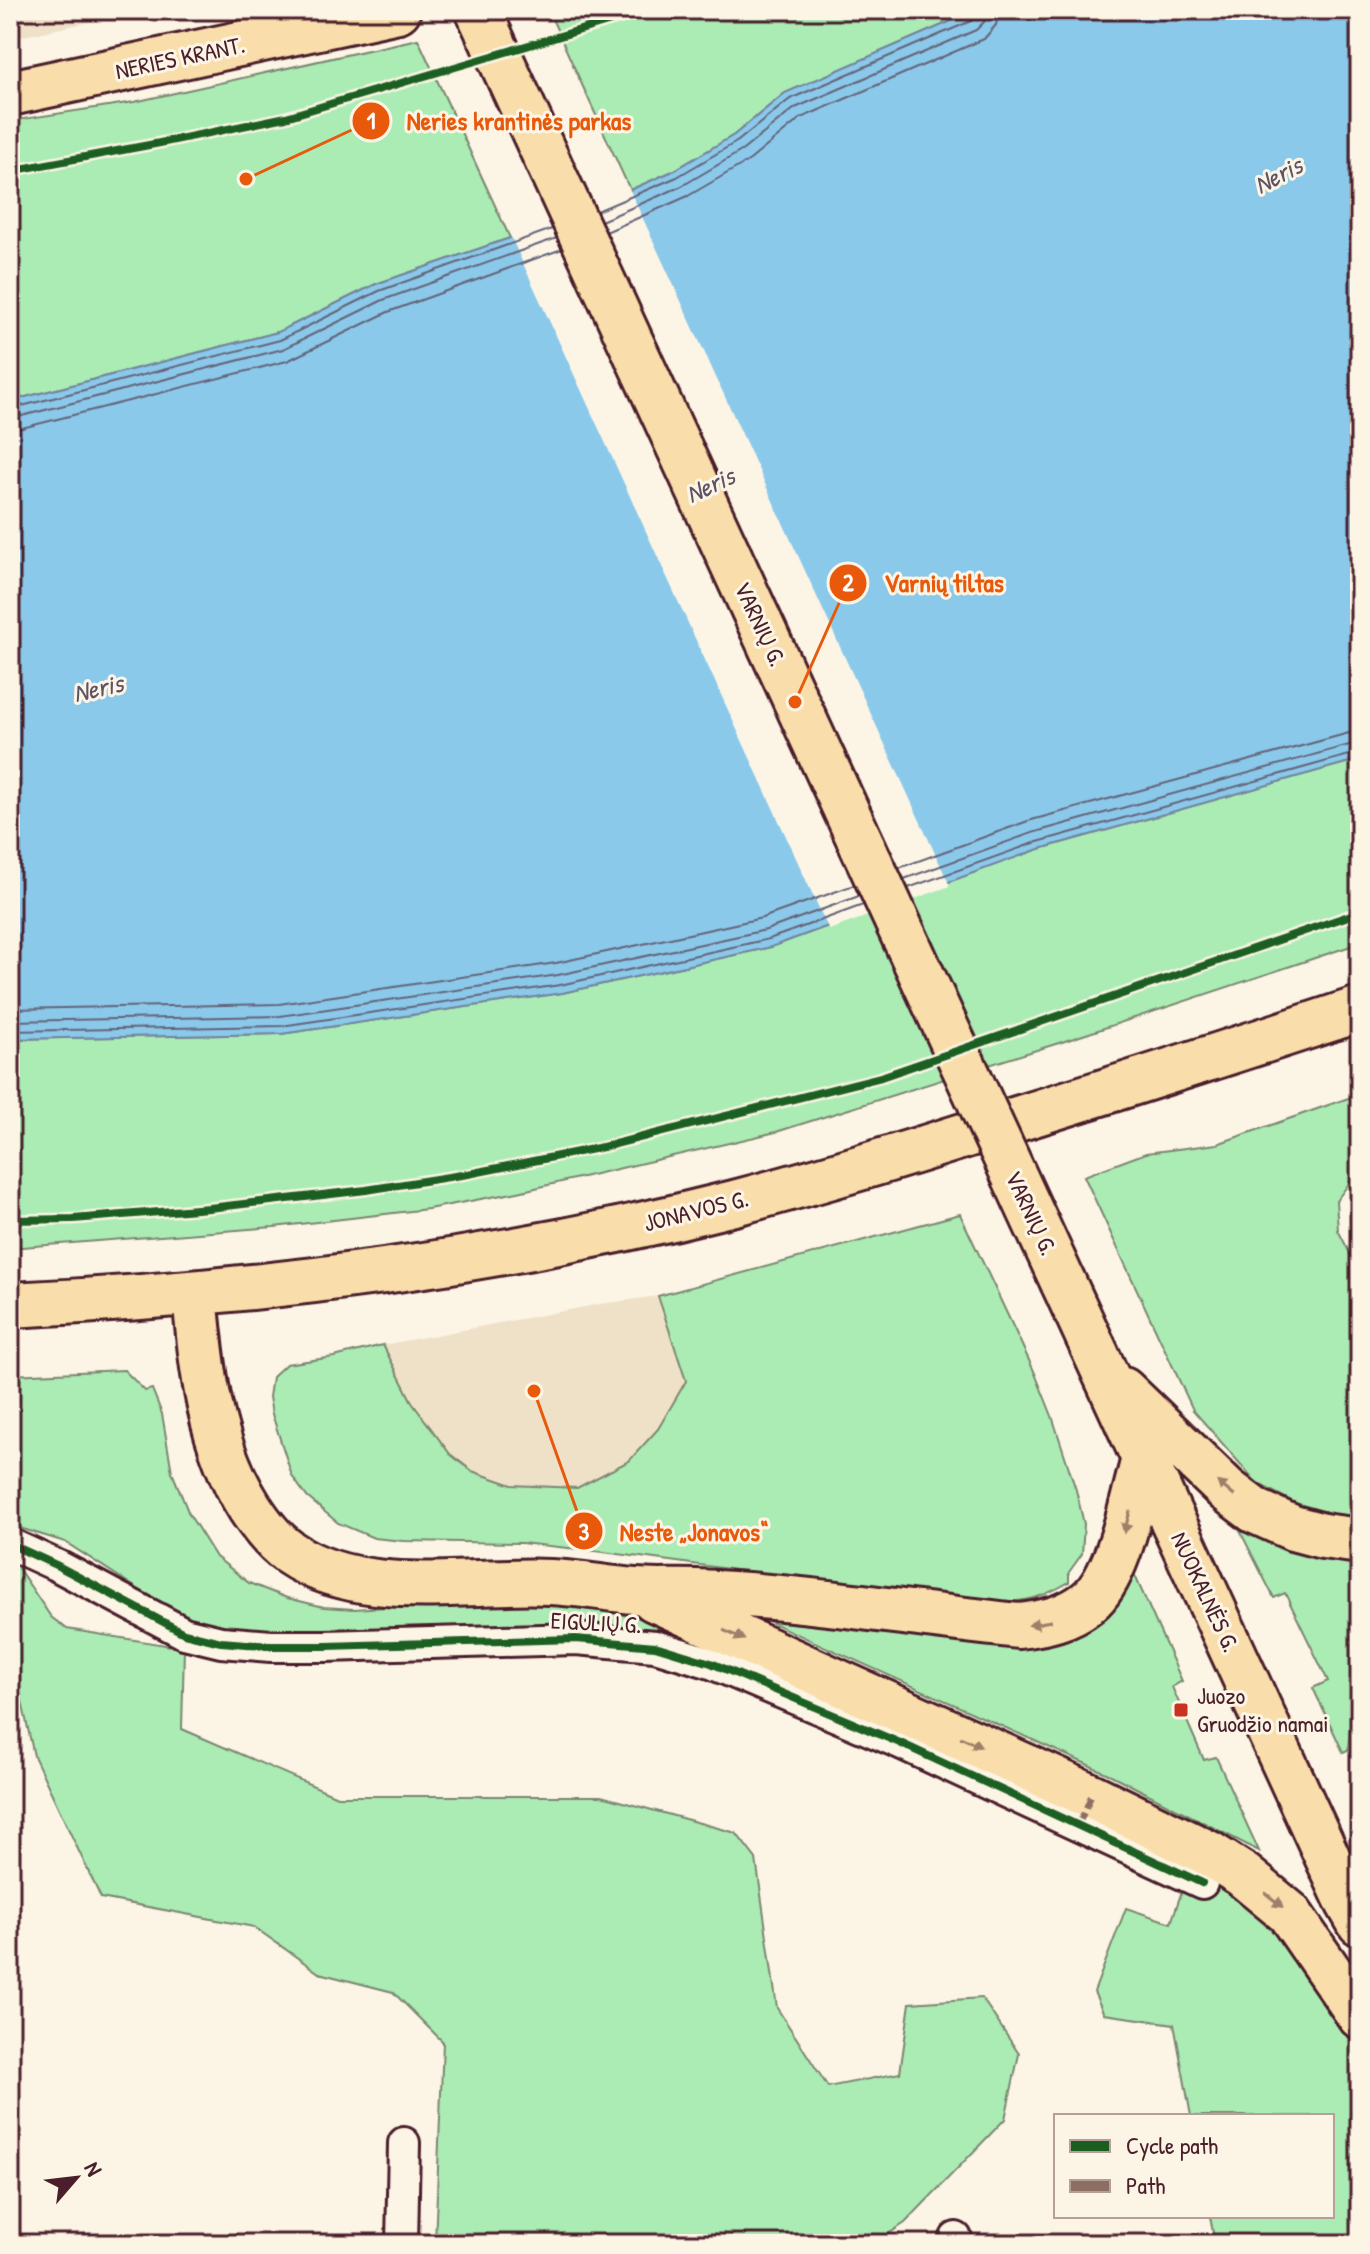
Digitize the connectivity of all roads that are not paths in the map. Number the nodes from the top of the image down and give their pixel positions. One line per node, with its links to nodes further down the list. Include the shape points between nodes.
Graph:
1 (398, 10): 3 (main road, NERIES KRANT.)
2 (478, 10): 5 (main road, VARNIŲ G., bridge)
3 (10, 93)
4 (1360, 1009): 6 (main road, JONAVOS G., via 734,1203 422,1266)
5 (1063, 1282): 8 (main road, NUOKALNĖS G.)
6 (195, 1295): 7 (main road, JONAVOS G.); 12 (main road, via 202,1371 222,1454 262,1526 289,1552 322,1570 359,1579 551,1582)
7 (10, 1305)
8 (1103, 1372): 9 (main road, NUOKALNĖS G.); 10 (main road, one-way to 8, via 1308,1532 1255,1511)
9 (1144, 1459): 12 (main road, one-way to 12, via 1105,1584 1091,1600 1049,1622 1019,1626 711,1593); 15 (main road, NUOKALNĖS G.)
10 (1360, 1541)
11 (10, 1544): 13 (street, EIGULIŲ G., via 184,1633 221,1642 326,1646 576,1639 655,1646 711,1663 900,1743)
12 (637, 1591): 13 (main road, one-way to 13)
13 (1085, 1810): 14 (street, EIGULIŲ G.); 16 (main road, one-way to 16, via 1210,1854 1255,1885 1289,1913)
14 (1202, 1883)
15 (1356, 1922)
16 (1360, 2016)
17 (404, 2143): 18 (street)
18 (402, 2244)

